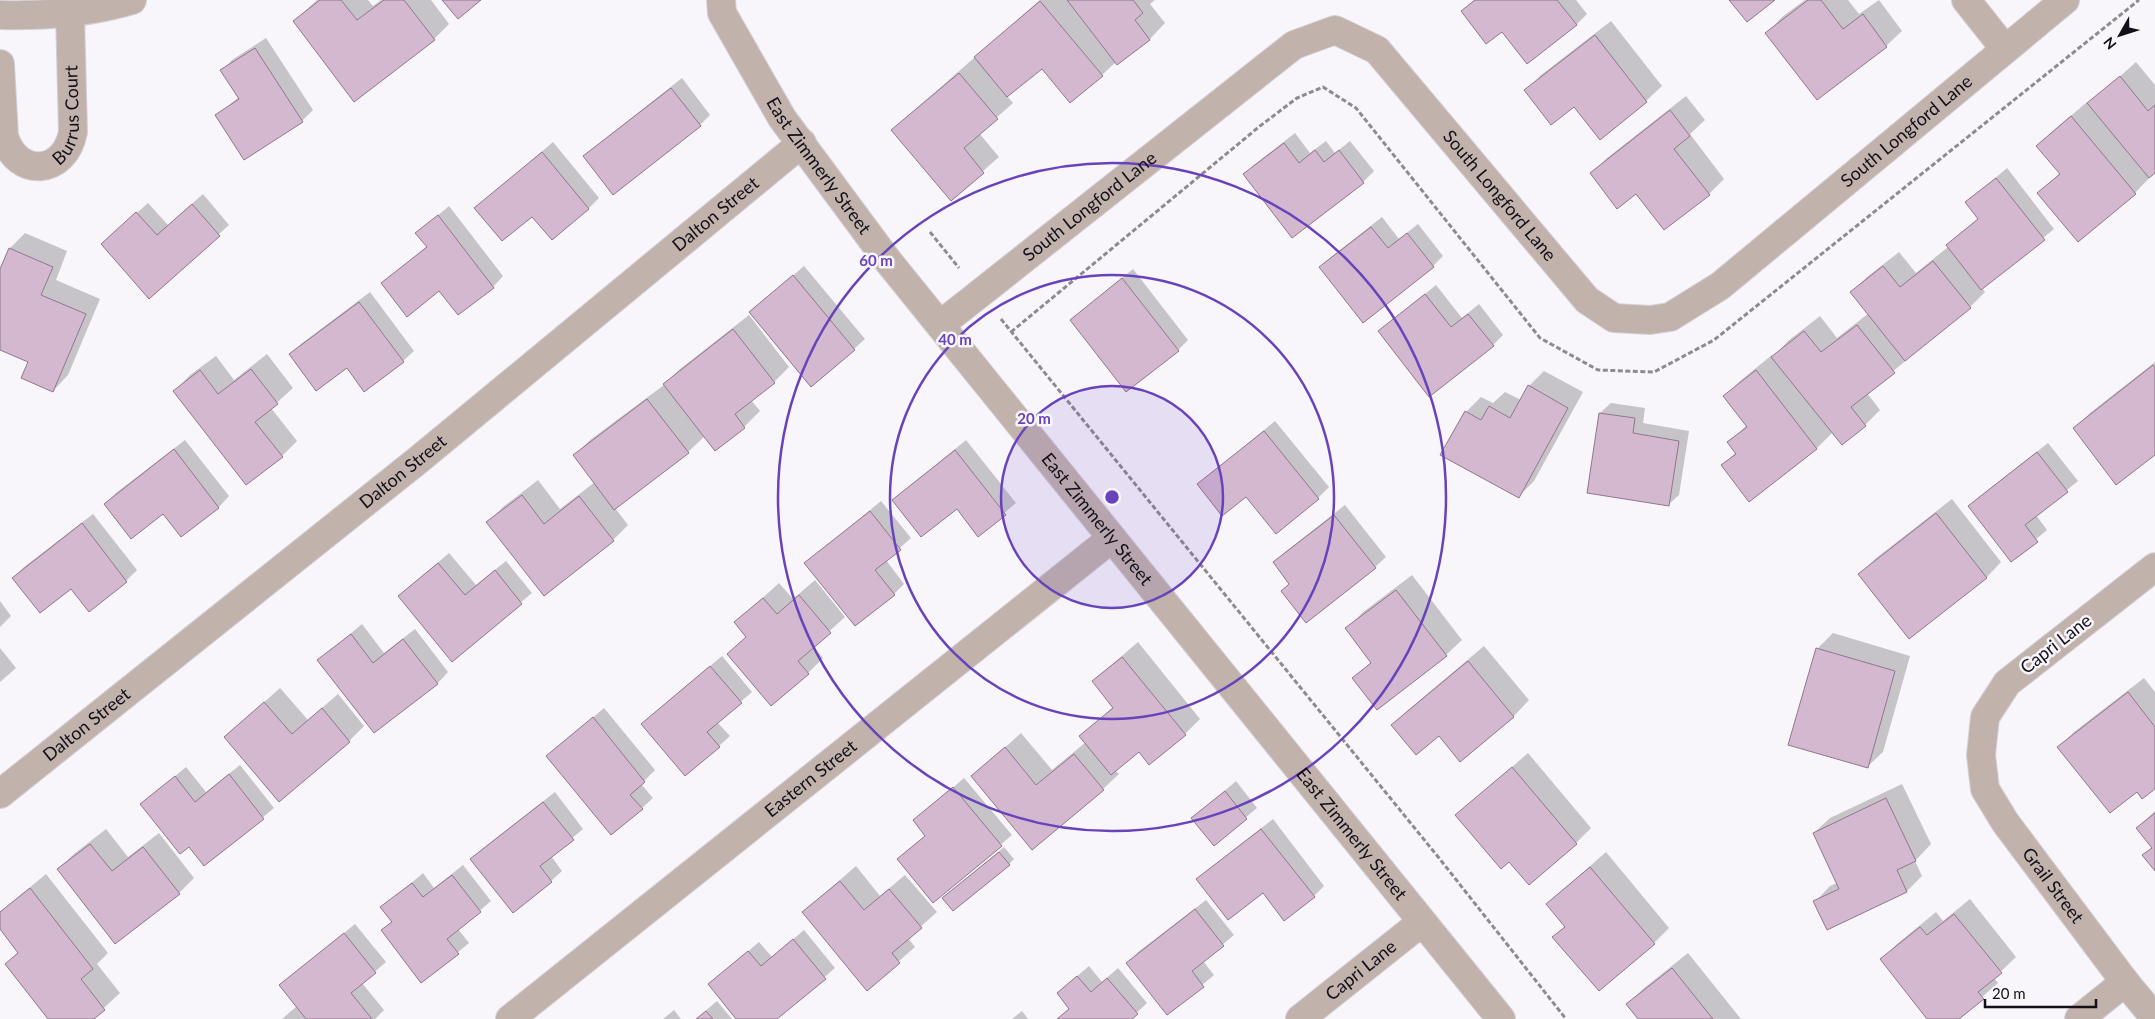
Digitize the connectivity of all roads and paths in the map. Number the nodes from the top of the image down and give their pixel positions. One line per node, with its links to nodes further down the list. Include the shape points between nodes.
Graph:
1 (132, 0): 6 (street)
2 (721, 0): 10 (street, East Zimmerly Street, via 722,13 782,118)
3 (1966, 0): 8 (street)
4 (2065, 0): 8 (street, South Longford Lane)
5 (2139, 0): 14 (path, via 1714,340 1654,372 1598,370 1540,338 1356,108 1323,87 1297,98 1260,126)
6 (70, 14): 7 (street); 9 (street, Burrus Court, via 73,132 71,144 56,161 46,166 34,166 14,157 7,148)
7 (0, 15)
8 (2005, 49): 12 (street, South Longford Lane, via 1720,286 1670,317 1650,320 1614,318 1586,300 1376,50 1335,30 1294,45)
9 (0, 64)
10 (802, 144): 13 (street, East Zimmerly Street); 18 (street, Dalton Street, via 417,461)
11 (930, 232): 12 (path)
12 (979, 293): 13 (street, South Longford Lane); 14 (path)
13 (940, 324): 15 (street, East Zimmerly Street)
14 (1011, 332): 25 (path)
15 (1112, 538): 19 (street, East Zimmerly Street); 22 (street, Eastern Street)
16 (2155, 567): 17 (street, Capri Lane, via 2007,684 1985,717)
17 (1983, 739): 20 (street, Grail Street, via 1981,755 1985,789 2005,822)
18 (0, 794)
19 (1422, 922): 23 (street, Capri Lane); 24 (street, East Zimmerly Street)
20 (2125, 982): 21 (street, Grail Street); 26 (street)
21 (2155, 1018)
22 (510, 1019)
23 (1300, 1019)
24 (1502, 1019)
25 (1566, 1019)
26 (2079, 1019)

